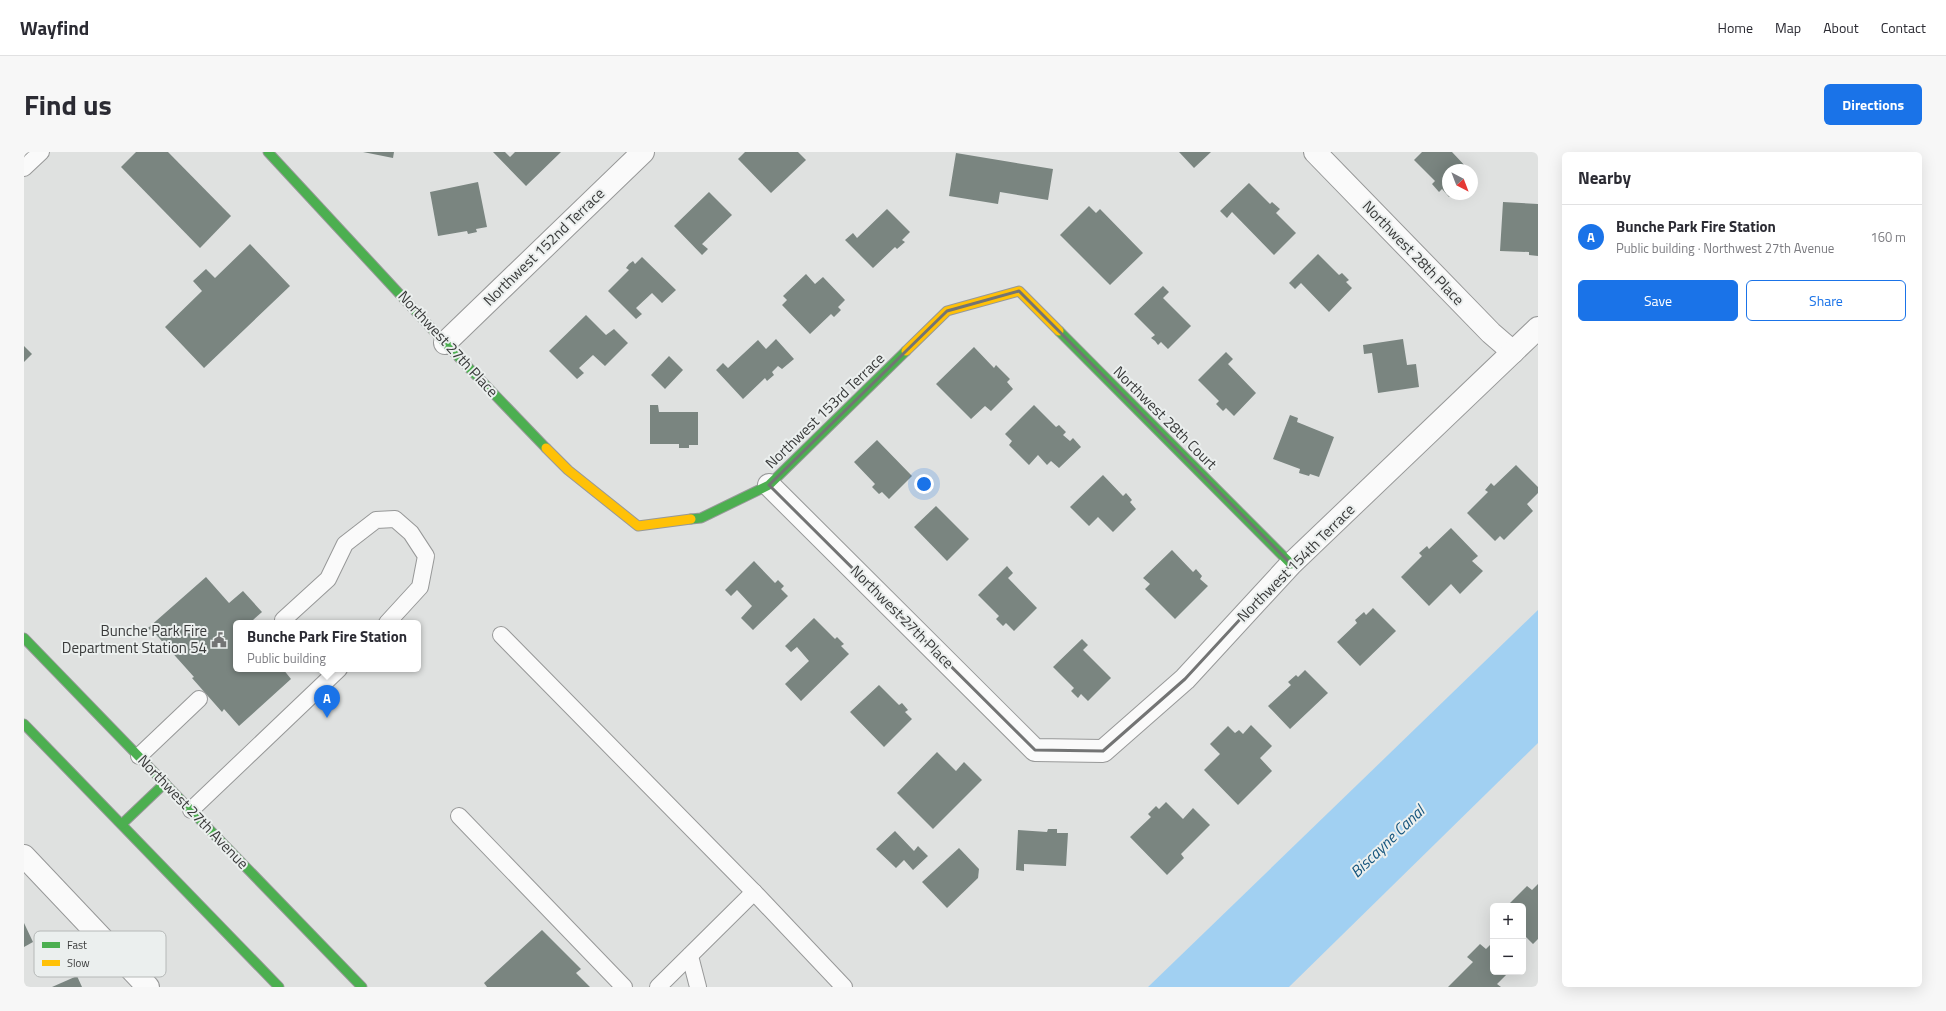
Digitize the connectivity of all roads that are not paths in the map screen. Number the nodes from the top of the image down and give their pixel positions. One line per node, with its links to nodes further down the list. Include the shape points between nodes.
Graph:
1 (41, 152): 5 (lane)
2 (268, 152): 8 (street, Northwest 27th Place)
3 (643, 152): 8 (street, Northwest 152nd Terrace)
4 (1315, 152): 9 (street, Northwest 28th Place, via 1491,333)
5 (24, 168)
6 (1019, 291): 10 (street, Northwest 153rd Terrace, via 947,311); 12 (street, Northwest 28th Court)
7 (1538, 328): 9 (street, Northwest 154th Terrace)
8 (445, 343): 11 (street, Northwest 27th Place, via 568,470)
9 (1513, 352): 12 (street, Northwest 154th Terrace)
10 (769, 485): 11 (street, Northwest 153rd Terrace, via 701,518); 20 (street, Northwest 27th Place)
11 (638, 526)
12 (1292, 564): 20 (street, Northwest 154th Terrace, via 1184,679 1103,751)
13 (283, 620): 14 (lane, via 328,578 346,544 376,520 395,519 411,532 426,556 420,586)
14 (390, 620)
15 (500, 635): 27 (lane)
16 (24, 638): 21 (street, Northwest 27th Avenue)
17 (336, 672): 23 (lane)
18 (199, 699): 21 (lane)
19 (24, 724): 25 (street)
20 (1035, 750)
21 (139, 756): 22 (street, Northwest 27th Avenue)
22 (165, 784): 23 (street, Northwest 27th Avenue); 25 (street)
23 (191, 810): 33 (street, Northwest 27th Avenue)
24 (459, 816): 34 (lane)
25 (122, 824): 32 (street)
26 (24, 856): 28 (street)
27 (754, 892): 29 (lane); 37 (lane)
28 (95, 931)
29 (690, 956): 35 (lane); 36 (lane)
30 (139, 977): 31 (street)
31 (148, 987)
32 (279, 987)
33 (362, 987)
34 (624, 987)
35 (658, 987)
36 (698, 987)
37 (844, 987)

